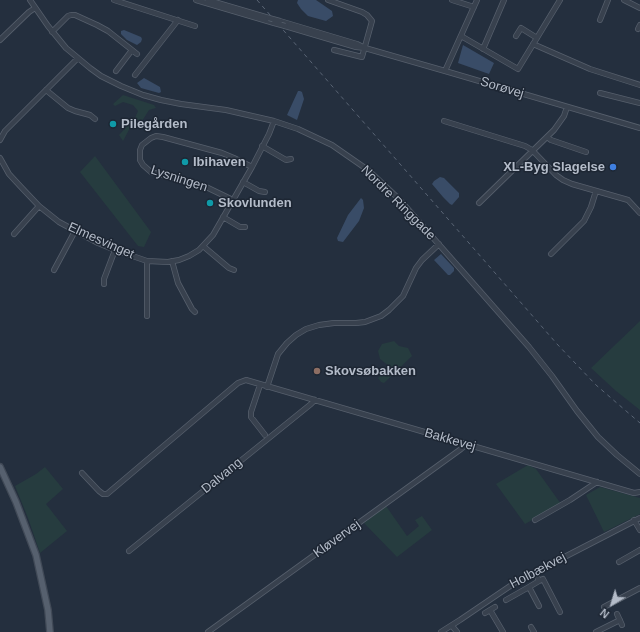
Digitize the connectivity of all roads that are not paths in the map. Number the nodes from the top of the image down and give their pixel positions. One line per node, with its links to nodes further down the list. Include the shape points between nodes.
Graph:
1 (30, 0): 13 (street, Nordre Ringgade)
2 (114, 0): 15 (street)
3 (196, 0): 24 (street, Sorøvej, bridge)
4 (208, 0): 24 (street, Sorøvej, bridge)
5 (328, 0): 24 (street, via 362,12 372,21)
6 (452, 0): 12 (street)
7 (477, 0): 12 (street)
8 (504, 0): 25 (street)
9 (560, 0): 21 (street)
10 (608, 0): 16 (street)
11 (624, 0): 14 (street)
12 (474, 7): 19 (street)
13 (35, 8): 18 (street, Nordre Ringgade); 22 (street)
14 (640, 8)
15 (178, 20): 17 (street); 32 (street)
16 (600, 20)
17 (196, 26)
18 (52, 32): 26 (street, via 68,16 75,15 108,31); 29 (street, Nordre Ringgade)
19 (461, 36): 25 (street); 31 (street)
20 (516, 36): 21 (street, via 521,28)
21 (537, 38): 23 (street)
22 (0, 40)
23 (533, 44): 25 (street, via 518,69); 33 (street, via 607,76)
24 (365, 48): 27 (street, via 362,57); 31 (street, Sorøvej)
25 (483, 49)
26 (132, 50): 28 (street); 30 (street)
27 (334, 50)
28 (137, 54)
29 (78, 58): 34 (street); 39 (street, Nordre Ringgade, via 102,76 143,95)
30 (116, 71)
31 (445, 71): 37 (street, Sorøvej)
32 (135, 75)
33 (640, 85)
34 (46, 90): 38 (street, via 68,108); 43 (street, via 5,131)
35 (600, 93): 36 (street)
36 (640, 103)
37 (567, 107): 41 (street, Sorøvej); 42 (street, via 560,122)
38 (95, 119)
39 (274, 120): 44 (street, Elmesvinget); 61 (street, Nordre Ringgade, via 319,138 352,158 382,182)
40 (444, 121): 45 (street, via 518,143)
41 (640, 128)
42 (547, 137): 45 (street); 46 (street)
43 (0, 140)
44 (262, 146): 48 (street, via 286,160); 49 (street, Elmesvinget)
45 (532, 150): 51 (street, via 563,180); 54 (street)
46 (586, 152)
47 (0, 158): 55 (street, Elmesvinget, via 10,174)
48 (291, 159)
49 (252, 167): 50 (street, Elmesvinget); 53 (street, Lysningen, via 222,153 163,137 150,138 142,145 140,160 151,172 204,186)
50 (243, 182): 52 (street); 53 (street, Elmesvinget)
51 (596, 191): 56 (street, via 628,200); 64 (street, via 584,221)
52 (265, 192)
53 (233, 200): 57 (street, Elmesvinget)
54 (479, 203)
55 (39, 206): 59 (street, Elmesvinget); 60 (street)
56 (640, 214)
57 (223, 217): 58 (street, via 240,227); 62 (street, Elmesvinget)
58 (245, 227)
59 (75, 231): 63 (street, Elmesvinget); 67 (street)
60 (14, 234)
61 (439, 244): 73 (street, via 416,268 403,296 381,316 365,322 319,324 296,335 278,354); 79 (street, Nordre Ringgade, via 539,359 593,431 616,455)
62 (204, 246): 66 (street, Elmesvinget, via 189,256); 68 (street)
63 (115, 250): 65 (street, Elmesvinget); 69 (street)
64 (551, 254)
65 (147, 261): 66 (street, Elmesvinget); 71 (street)
66 (172, 261): 70 (street, via 178,283)
67 (54, 270)
68 (234, 270)
69 (104, 284)
70 (195, 312)
71 (147, 316)
72 (260, 385): 73 (street, Bakkevej); 75 (street, via 251,417); 78 (street, Bakkevej, via 246,380 238,383 107,494 99,491)
73 (267, 387): 74 (street, Bakkevej)
74 (315, 400): 76 (street, Bakkevej); 87 (street, Dalvang)
75 (265, 435)
76 (466, 445): 80 (street, Bakkevej); 101 (street, Kløvervej)
77 (0, 467): 100 (main road, via 36,555)
78 (82, 473)
79 (640, 474)
80 (597, 482): 81 (street, Bakkevej, via 634,493); 83 (street)
81 (640, 492)
82 (640, 518): 84 (street, Holbækvej)
83 (535, 520)
84 (634, 520): 85 (street); 89 (street, Holbækvej)
85 (640, 530)
86 (640, 550): 88 (street)
87 (129, 551)
88 (619, 562)
89 (535, 572): 90 (street); 99 (street, Holbækvej, via 506,588)
90 (539, 581): 91 (street); 96 (street, via 543,579)
91 (529, 587): 93 (street); 94 (street)
92 (640, 588): 95 (street)
93 (506, 600)
94 (539, 606)
95 (604, 607)
96 (560, 612)
97 (485, 613): 104 (street, via 493,609)
98 (617, 614): 105 (street, via 621,623)
99 (452, 626): 102 (street, Holbækvej); 103 (street)
100 (50, 632)
101 (208, 632)
102 (441, 632)
103 (456, 632)
104 (503, 632)
105 (596, 632)

